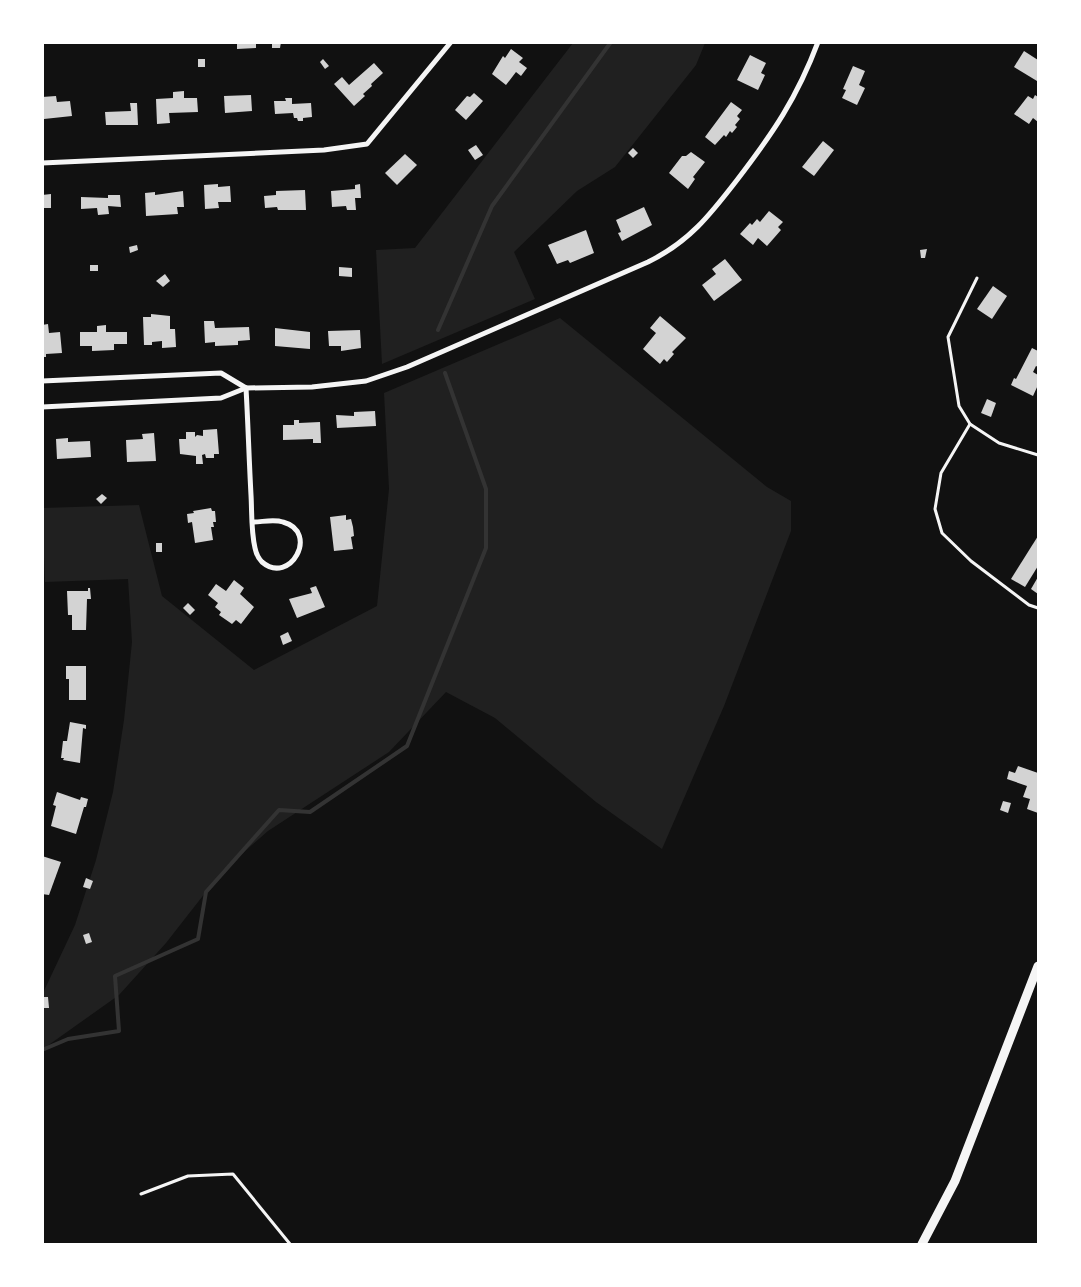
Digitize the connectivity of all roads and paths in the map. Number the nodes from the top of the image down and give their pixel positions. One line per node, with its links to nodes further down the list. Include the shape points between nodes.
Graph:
1 (451, 42): 3 (street, via 366,144 324,150)
2 (818, 42): 6 (street, via 800,88 776,129 706,219 673,249 383,377 331,386)
3 (42, 163)
4 (977, 278): 8 (lane, via 948,337 960,406)
5 (42, 381): 6 (street, via 221,373)
6 (246, 388): 7 (street, via 222,398); 10 (street)
7 (42, 407)
8 (970, 424): 9 (lane, via 999,443); 11 (lane, via 941,473 935,508 942,533 971,561 1029,605)
9 (1038, 455)
10 (253, 522): 10 (street, via 280,521 294,528 301,542 295,560 279,568 262,562 255,551)
11 (1038, 608)
12 (1038, 966): 15 (main road, via 955,1181)
13 (141, 1194): 14 (lane, via 188,1176 233,1174)
14 (290, 1244)
15 (922, 1244)

